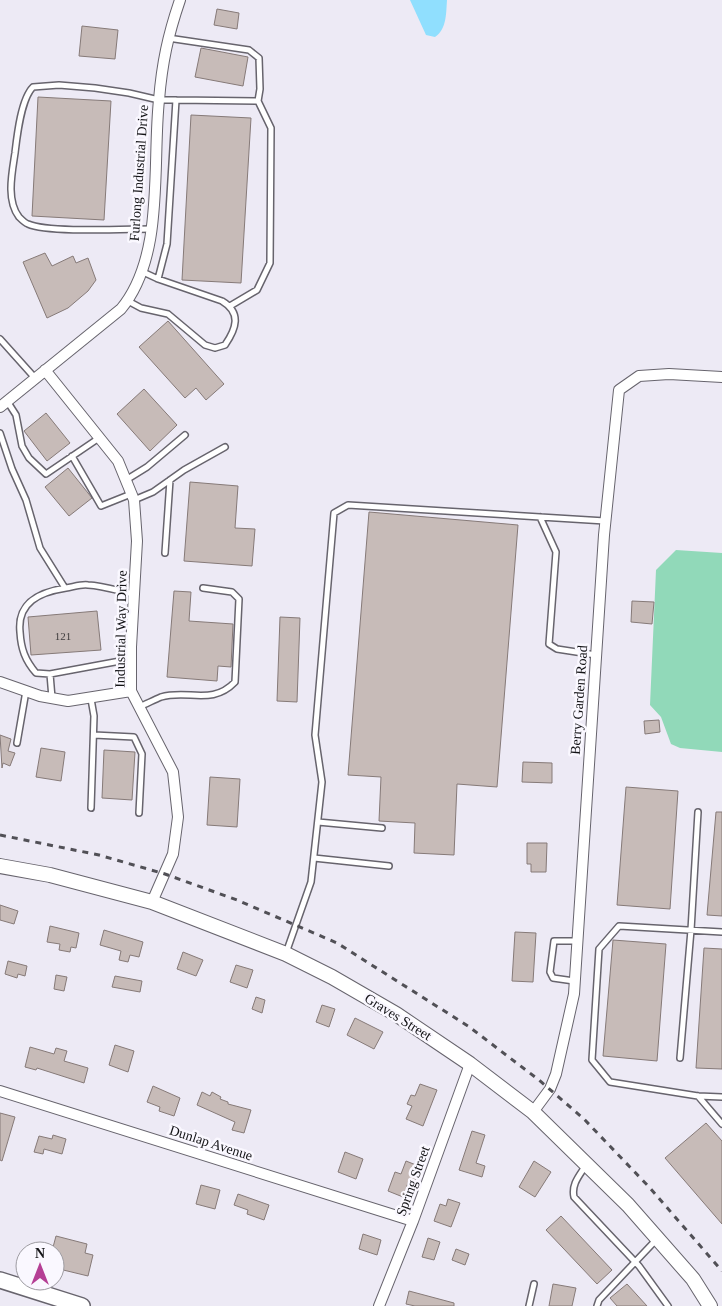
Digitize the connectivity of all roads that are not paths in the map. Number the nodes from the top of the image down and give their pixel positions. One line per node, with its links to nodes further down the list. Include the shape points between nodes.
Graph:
1 (180, 0): 2 (street, Furlong Industrial Drive)
2 (167, 38): 3 (street, Furlong Industrial Drive); 5 (lane, via 249,50 259,58)
3 (158, 100): 4 (lane); 6 (street, Furlong Industrial Drive); 6 (lane, via 95,88 33,87 22,111 12,172 16,213 28,224 60,228)
4 (176, 100): 5 (lane); 8 (lane, via 167,244)
5 (258, 101): 10 (lane, via 271,128 270,263 257,290)
6 (151, 229): 7 (street, Furlong Industrial Drive)
7 (143, 272): 8 (lane); 9 (street, Furlong Industrial Drive)
8 (158, 279): 10 (lane)
9 (128, 301): 10 (lane, via 141,308 168,314 205,345 215,348 225,345 234,332 235,315); 12 (street, Furlong Industrial Drive)
10 (230, 306)
11 (0, 339): 14 (lane)
12 (45, 370): 14 (street, Furlong Industrial Drive); 18 (street, Industrial Way Drive)
13 (722, 377): 25 (street, Berry Garden Road, via 639,376 619,390)
14 (35, 378): 15 (street, Furlong Industrial Drive)
15 (3, 404): 20 (lane, via 16,415 22,446 29,458 46,474)
16 (0, 433): 27 (lane, via 26,500 40,548)
17 (185, 435): 22 (lane)
18 (99, 438): 20 (lane); 22 (street, Industrial Way Drive, via 118,461)
19 (225, 447): 21 (lane)
20 (72, 456): 23 (lane, via 101,506)
21 (170, 480): 23 (lane, via 153,492); 26 (lane)
22 (126, 481): 23 (street, Industrial Way Drive)
23 (133, 497): 29 (street, Industrial Way Drive, via 137,541)
24 (540, 517): 25 (lane); 30 (lane, via 556,552 549,644 557,649); 44 (lane, via 348,505 334,513 315,736 322,782)
25 (605, 521): 30 (street, Berry Garden Road)
26 (165, 553)
27 (65, 588): 29 (lane, via 87,584); 32 (lane, via 31,599 19,621 21,647 27,662 36,672)
28 (203, 588): 38 (lane, via 232,592 239,599 234,682 225,692 208,696 162,697)
29 (134, 594): 31 (street, Industrial Way Drive)
30 (596, 654): 52 (street, Berry Garden Road)
31 (131, 659): 32 (lane); 35 (street, Industrial Way Drive)
32 (50, 674): 36 (lane)
33 (0, 682): 34 (street)
34 (26, 691): 36 (street); 40 (lane)
35 (131, 691): 37 (street); 38 (street, Industrial Way Drive)
36 (52, 698): 37 (street, via 68,701)
37 (91, 699): 39 (lane)
38 (140, 707): 49 (street, Industrial Way Drive, via 173,772 178,817 173,854)
39 (94, 735): 41 (lane); 43 (lane, via 134,737 142,754)
40 (17, 743)
41 (91, 808)
42 (698, 812): 50 (lane)
43 (140, 813)
44 (318, 822): 45 (lane); 46 (lane)
45 (382, 828)
46 (314, 858): 48 (lane); 53 (lane, via 311,882)
47 (0, 866): 49 (street, Graves Street, via 50,875)
48 (389, 866)
49 (152, 902): 53 (street, Graves Street)
50 (691, 930): 51 (lane); 55 (lane); 58 (lane, via 619,926 599,949 592,1060 610,1082)
51 (722, 932)
52 (577, 942): 54 (street, Berry Garden Road); 54 (lane, via 554,941 550,972 554,978)
53 (286, 954): 56 (street, Graves Street, via 396,1014)
54 (574, 981): 60 (street, Berry Garden Road, via 556,1074 550,1089)
55 (680, 1058)
56 (470, 1064): 60 (street, Graves Street); 63 (street, Spring Street)
57 (0, 1091): 63 (street, Dunlap Avenue)
58 (698, 1096): 59 (lane); 61 (lane)
59 (722, 1097)
60 (533, 1112): 62 (street, Graves Street)
61 (722, 1124)
62 (587, 1164): 64 (street, Graves Street); 65 (lane, via 574,1185 574,1197)
63 (413, 1222): 69 (street, Spring Street)
64 (658, 1238): 65 (lane); 73 (street, Graves Street, via 693,1279)
65 (634, 1261): 71 (lane, via 599,1300); 72 (lane)
66 (0, 1280): 68 (main road)
67 (534, 1284): 70 (lane)
68 (82, 1306)
69 (379, 1306)
70 (529, 1306)
71 (598, 1306)
72 (668, 1306)
73 (710, 1306)

